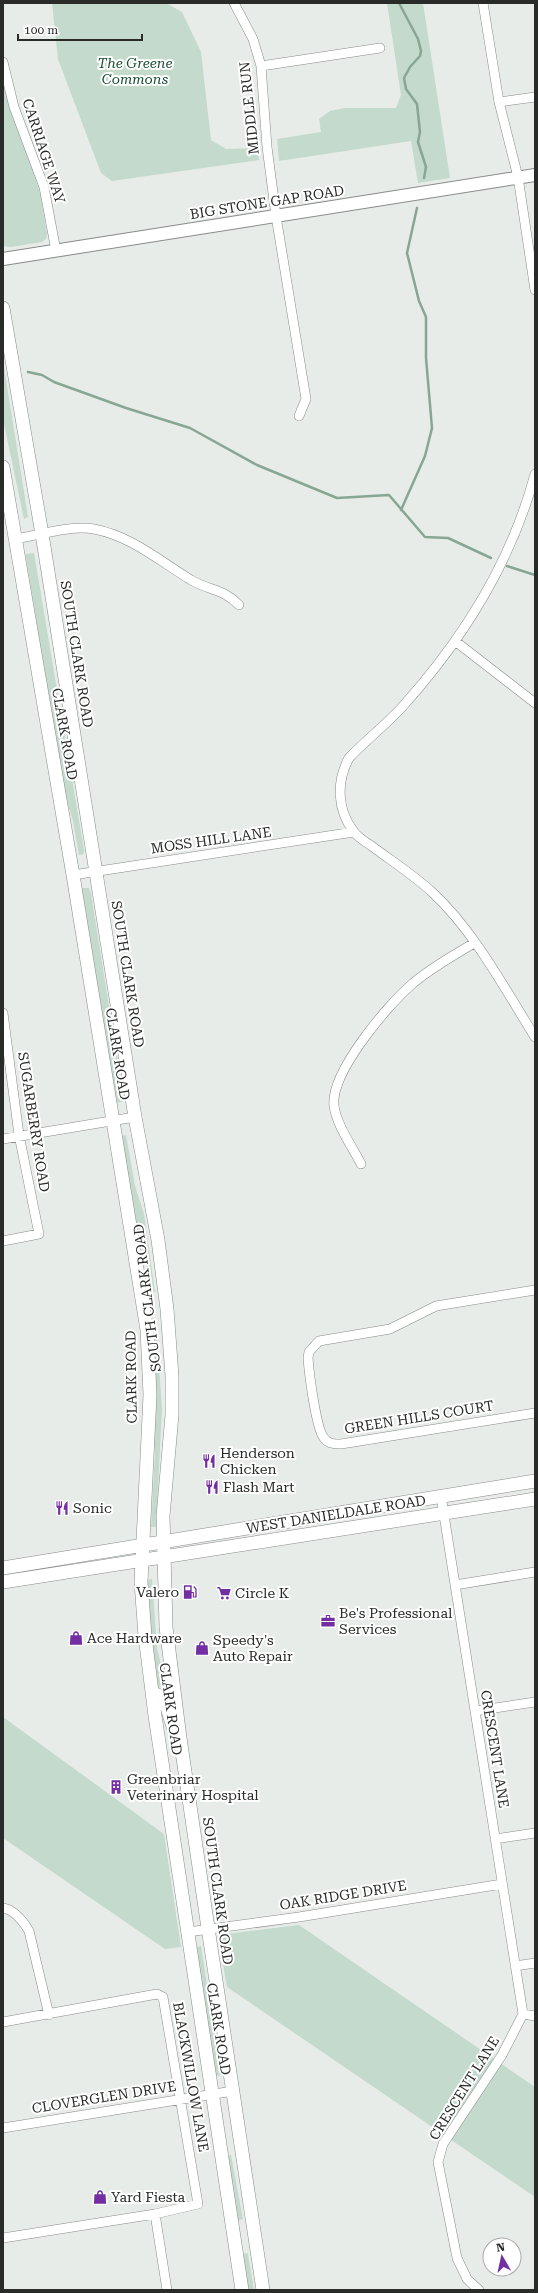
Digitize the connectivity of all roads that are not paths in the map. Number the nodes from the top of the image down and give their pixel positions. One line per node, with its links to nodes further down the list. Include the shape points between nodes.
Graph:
1 (234, 3): 5 (street, MIDDLE RUN, via 253,39)
2 (483, 3): 7 (street)
3 (380, 48): 5 (street)
4 (3, 62): 11 (street, CARRIAGE WAY, via 14,107 44,187)
5 (261, 66): 10 (street, MIDDLE RUN, via 267,147)
6 (535, 97): 7 (street)
7 (499, 102): 9 (street)
8 (535, 175): 9 (street, BIG STONE GAP ROAD)
9 (518, 177): 10 (street, BIG STONE GAP ROAD); 13 (street)
10 (276, 216): 11 (street, BIG STONE GAP ROAD); 15 (street, MIDDLE RUN, via 306,399)
11 (56, 251): 12 (street, BIG STONE GAP ROAD)
12 (3, 259)
13 (535, 290)
14 (3, 308): 18 (main road, SOUTH CLARK ROAD)
15 (299, 416)
16 (3, 467): 19 (main road, CLARK ROAD)
17 (535, 474): 21 (street, via 513,540)
18 (42, 534): 19 (street); 20 (street, via 94,529 129,540 194,582 228,595); 24 (main road, SOUTH CLARK ROAD)
19 (15, 538): 25 (main road, CLARK ROAD)
20 (239, 605)
21 (456, 641): 22 (street); 23 (street, via 404,705 367,739 349,758 343,769 339,792 341,804)
22 (535, 703)
23 (354, 832): 24 (street, MOSS HILL LANE); 26 (street, via 434,894)
24 (96, 871): 25 (street, MOSS HILL LANE); 30 (main road, SOUTH CLARK ROAD)
25 (73, 875): 31 (main road, CLARK ROAD)
26 (474, 943): 29 (street); 34 (street, via 424,975 402,993 356,1050 340,1076 334,1106 338,1120)
27 (3, 1013): 28 (street, SUGARBERRY ROAD)
28 (4, 1026): 32 (street, SUGARBERRY ROAD)
29 (535, 1037)
30 (135, 1117): 31 (street); 37 (main road, SOUTH CLARK ROAD, via 158,1240)
31 (113, 1121): 32 (street); 38 (main road, CLARK ROAD)
32 (20, 1135): 33 (street); 35 (street, SUGARBERRY ROAD, via 39,1234)
33 (3, 1139)
34 (361, 1164)
35 (3, 1241)
36 (535, 1290): 39 (street, GREEN HILLS COURT, via 436,1306 390,1329 319,1341 309,1352 308,1358 318,1428 324,1440 329,1443 341,1444)
37 (167, 1309): 38 (main road); 48 (main road, SOUTH CLARK ROAD, via 172,1383)
38 (144, 1312): 49 (main road, CLARK ROAD, via 150,1395)
39 (535, 1413)
40 (535, 1481): 41 (main road, WEST DANIELDALE ROAD)
41 (441, 1496): 43 (main road, WEST DANIELDALE ROAD); 44 (street, CRESCENT LANE)
42 (535, 1499): 44 (main road, WEST DANIELDALE ROAD)
43 (382, 1506): 45 (main road, WEST DANIELDALE ROAD); 46 (main road)
44 (444, 1513): 46 (main road, WEST DANIELDALE ROAD); 55 (street, CRESCENT LANE)
45 (297, 1521): 47 (main road); 48 (main road, WEST DANIELDALE ROAD)
46 (385, 1522): 47 (main road, WEST DANIELDALE ROAD)
47 (301, 1536): 50 (main road, WEST DANIELDALE ROAD)
48 (163, 1542): 49 (main road, WEST DANIELDALE ROAD); 50 (main road, SOUTH CLARK ROAD)
49 (143, 1545): 51 (main road, CLARK ROAD); 52 (main road, WEST DANIELDALE ROAD)
50 (163, 1557): 51 (main road, WEST DANIELDALE ROAD); 59 (main road, SOUTH CLARK ROAD, via 166,1627)
51 (142, 1560): 54 (main road, WEST DANIELDALE ROAD); 56 (main road, CLARK ROAD, via 143,1611)
52 (3, 1568)
53 (535, 1572): 55 (street)
54 (3, 1582)
55 (455, 1585): 58 (street, CRESCENT LANE)
56 (152, 1694): 59 (main road, via 162,1697 170,1721); 61 (main road, CLARK ROAD)
57 (535, 1702): 58 (street)
58 (475, 1711): 63 (street, CRESCENT LANE)
59 (180, 1738): 60 (main road, SOUTH CLARK ROAD)
60 (187, 1788): 61 (main road); 66 (main road, SOUTH CLARK ROAD)
61 (166, 1790): 67 (main road, CLARK ROAD)
62 (535, 1833): 63 (street)
63 (495, 1839): 64 (street, CRESCENT LANE)
64 (502, 1884): 66 (street, OAK RIDGE DRIVE, via 299,1917); 69 (street, CRESCENT LANE)
65 (3, 1908): 71 (street, via 22,1920 29,1931)
66 (208, 1928): 67 (street, OAK RIDGE DRIVE); 74 (main road, SOUTH CLARK ROAD)
67 (188, 1932): 75 (main road, CLARK ROAD)
68 (535, 1963): 69 (street)
69 (516, 1966): 70 (street, CRESCENT LANE)
70 (522, 2010): 72 (street); 85 (street, CRESCENT LANE, via 502,2055 443,2144 438,2162 457,2258 467,2279)
71 (49, 2015): 73 (street, BLACKWILLOW LANE); 76 (street, BLACKWILLOW LANE, via 157,1994 163,1997)
72 (535, 2016)
73 (3, 2022)
74 (233, 2091): 75 (street, CLOVERGLEN DRIVE); 79 (main road, SOUTH CLARK ROAD)
75 (213, 2094): 76 (street, CLOVERGLEN DRIVE); 81 (main road, CLARK ROAD)
76 (181, 2098): 77 (street, CLOVERGLEN DRIVE); 78 (street, BLACKWILLOW LANE, via 198,2204)
77 (3, 2128)
78 (156, 2214): 80 (street); 82 (street)
79 (255, 2236): 81 (main road); 84 (main road, SOUTH CLARK ROAD)
80 (3, 2238)
81 (235, 2239): 83 (main road, CLARK ROAD)
82 (167, 2290)
83 (242, 2290)
84 (263, 2290)
85 (478, 2290)

